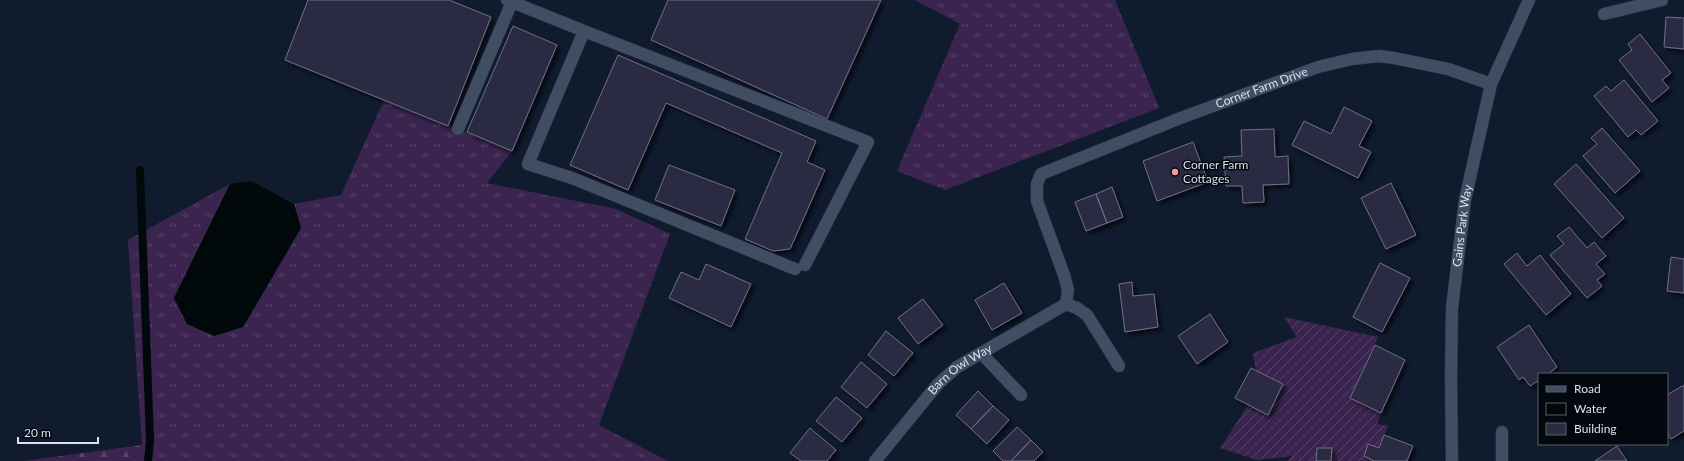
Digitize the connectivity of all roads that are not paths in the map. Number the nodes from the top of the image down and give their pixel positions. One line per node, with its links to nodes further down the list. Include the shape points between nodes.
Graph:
1 (1529, 0): 6 (street, Gains Park Way)
2 (1662, 0): 4 (street)
3 (509, 1): 5 (street); 7 (street)
4 (1604, 14)
5 (584, 31): 5 (street, via 528,164 572,178 800,267 868,142)
6 (1491, 84): 8 (street, Corner Farm Drive, via 1448,69 1394,58 1379,56 1352,59 1318,67 1041,174 1037,184 1036,202 1064,275 1068,290); 14 (street, Gains Park Way, via 1465,200 1452,308)
7 (458, 129)
8 (1066, 304): 9 (street, Barn Owl Way); 10 (street, via 1087,315)
9 (981, 353): 11 (street); 13 (street, Barn Owl Way, via 957,367 938,384)
10 (1119, 366)
11 (1021, 395)
12 (1502, 432): 15 (street)
13 (875, 461)
14 (1452, 461)
15 (1502, 461)

